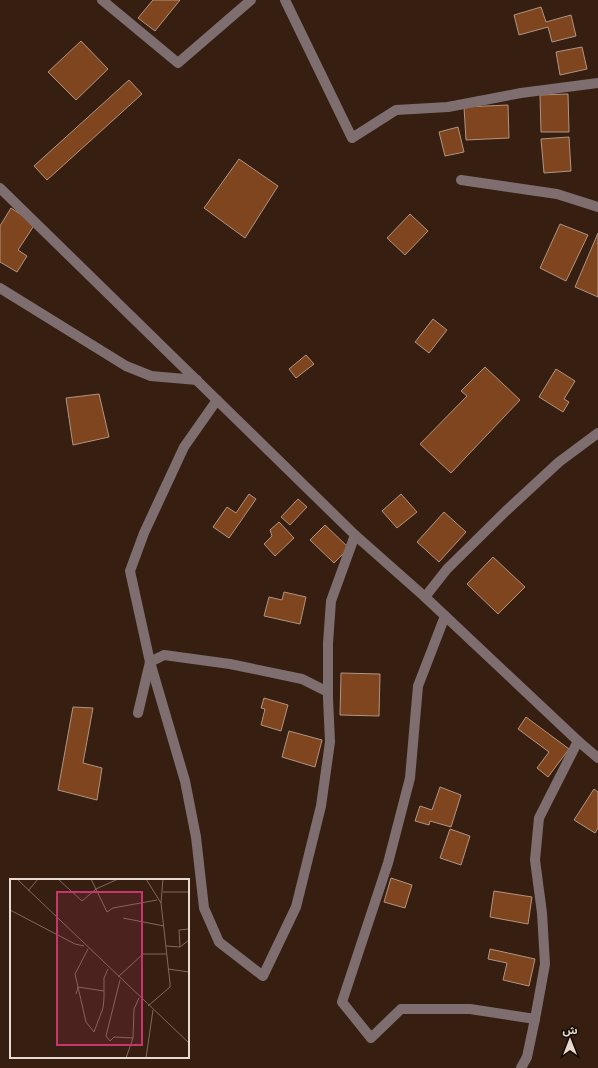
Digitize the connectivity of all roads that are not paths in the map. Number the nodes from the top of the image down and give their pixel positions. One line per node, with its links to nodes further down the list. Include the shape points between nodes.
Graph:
1 (102, 0): 2 (street, via 178,63)
2 (251, 0)
3 (285, 0): 4 (street, via 352,138 396,110 448,106)
4 (598, 83)
5 (461, 180): 7 (street, via 557,194)
6 (0, 188): 9 (street)
7 (598, 206)
8 (0, 288): 9 (street, via 126,366 151,376)
9 (197, 380): 10 (street)
10 (217, 400): 12 (street); 15 (street, via 184,447 144,533 130,571)
11 (598, 433): 13 (street, via 559,462 506,511 447,569)
12 (355, 535): 13 (street); 16 (street, via 331,601)
13 (425, 597): 14 (street)
14 (445, 616): 18 (street); 20 (street, via 418,686 410,778 388,863 342,1002 371,1038 401,1009 470,1009)
15 (150, 662): 16 (street, via 164,655 230,664 302,679); 16 (street, via 185,781 196,837 204,908 220,942 263,976 296,907 321,806 330,742); 17 (street)
16 (328, 692)
17 (138, 713)
18 (578, 741): 19 (street); 20 (street, via 539,818 535,860 545,964)
19 (598, 758)
20 (535, 1019): 21 (street, via 528,1058)
21 (521, 1068)

